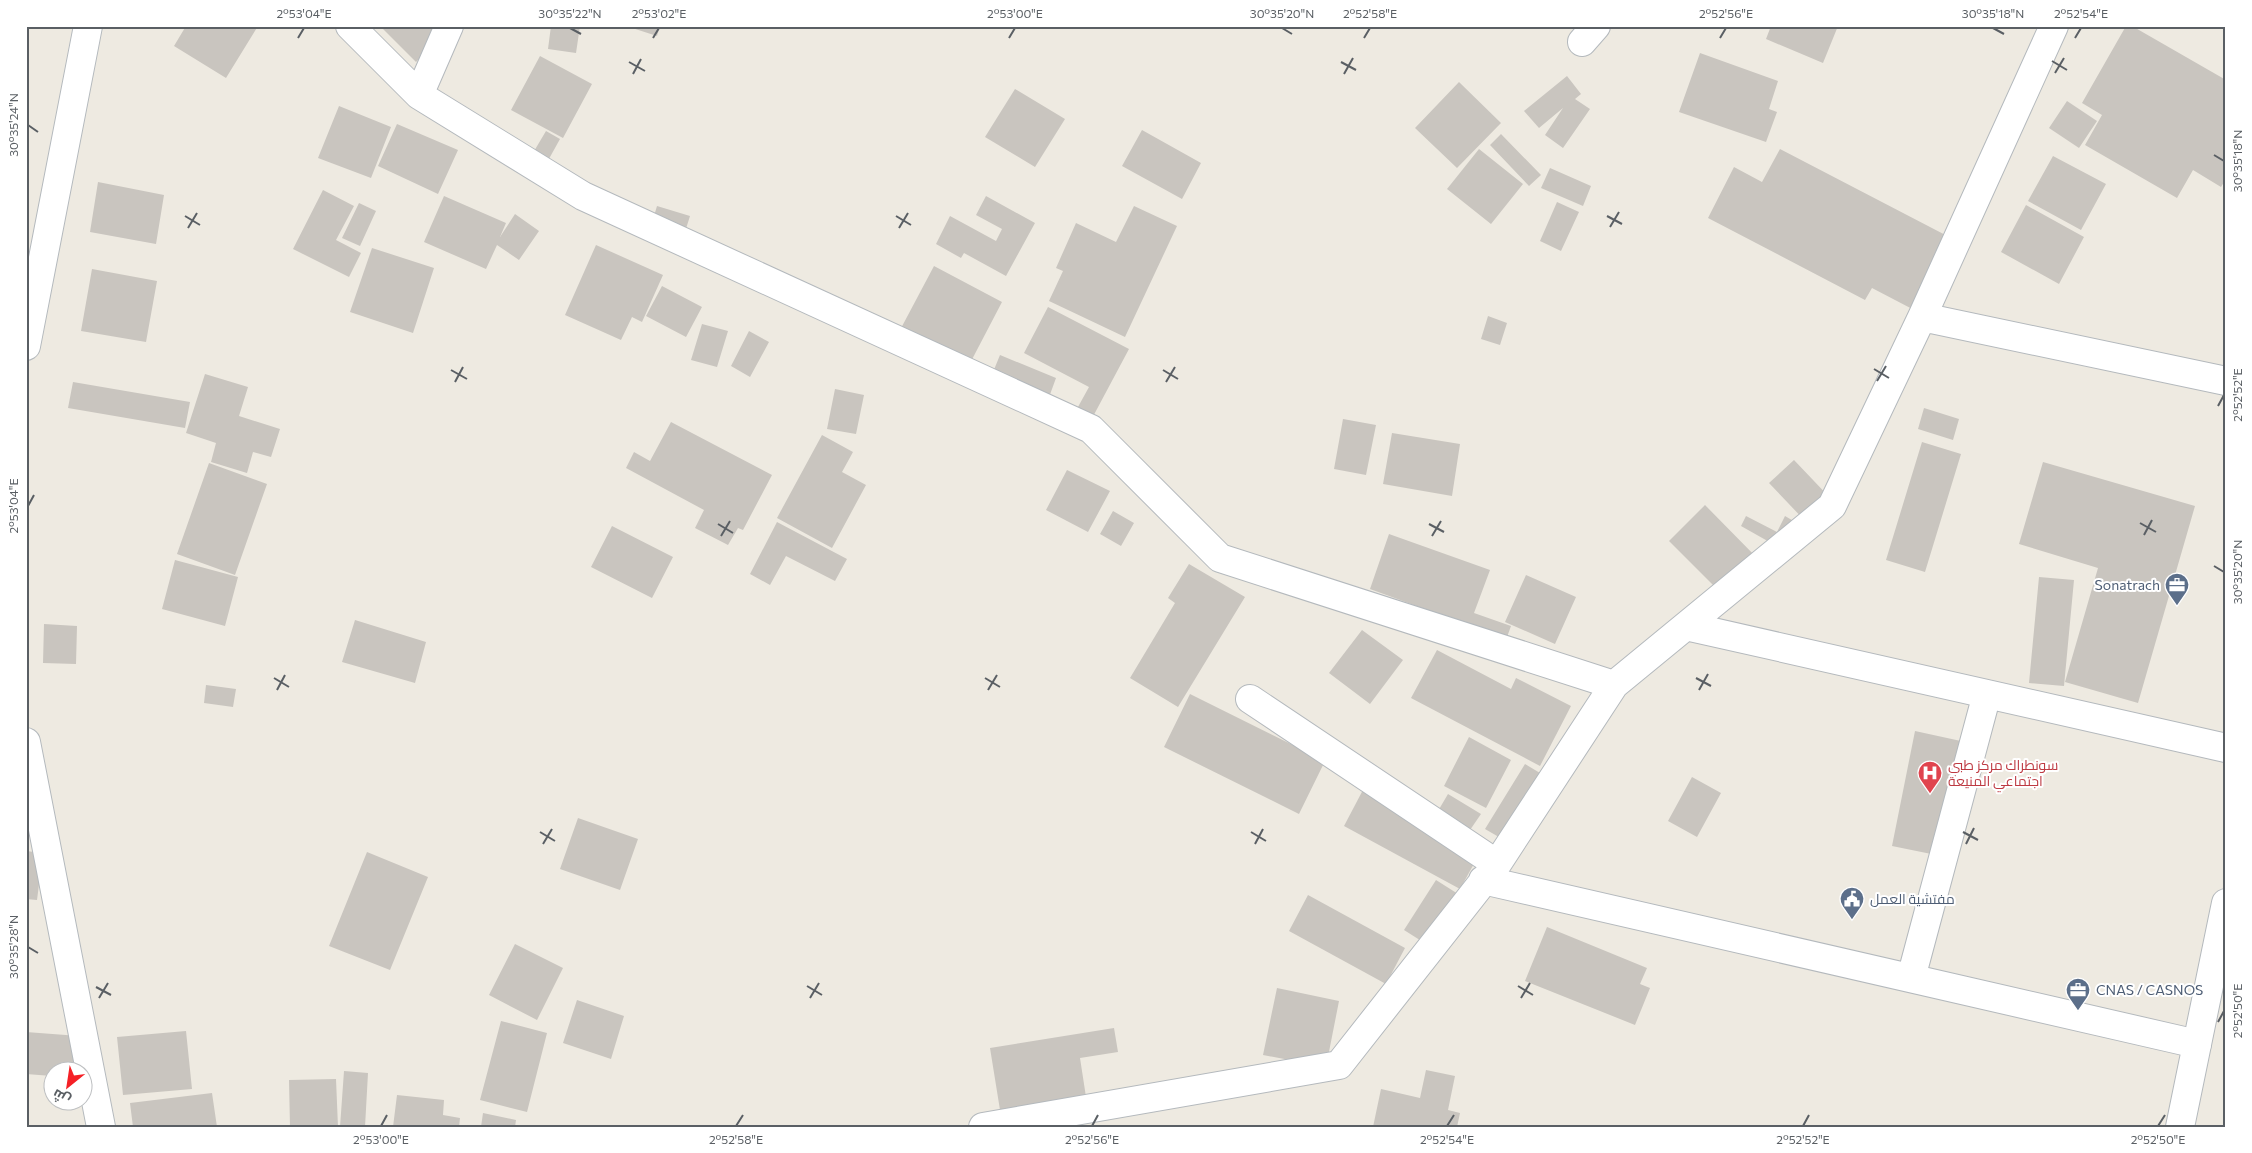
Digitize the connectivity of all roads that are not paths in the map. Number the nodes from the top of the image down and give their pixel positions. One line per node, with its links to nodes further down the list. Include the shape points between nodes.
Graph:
1 (88, 26): 7 (street)
2 (350, 26): 5 (street)
3 (449, 26): 5 (street)
4 (2054, 26): 6 (street)
5 (419, 95): 10 (street, via 583,196 1091,429 1220,558)
6 (1922, 317): 8 (street); 9 (street, via 1832,506)
7 (26, 346)
8 (2226, 381)
9 (1686, 626): 10 (street); 11 (street)
10 (1614, 685): 15 (street)
11 (1986, 694): 14 (street); 17 (street)
12 (1250, 699): 15 (street)
13 (26, 742): 19 (street)
14 (2226, 748)
15 (1490, 872): 17 (street); 20 (street, via 1339,1064)
16 (2226, 903): 18 (street)
17 (1910, 978): 18 (street)
18 (2197, 1044): 21 (street)
19 (101, 1127)
20 (983, 1127)
21 (2180, 1127)

